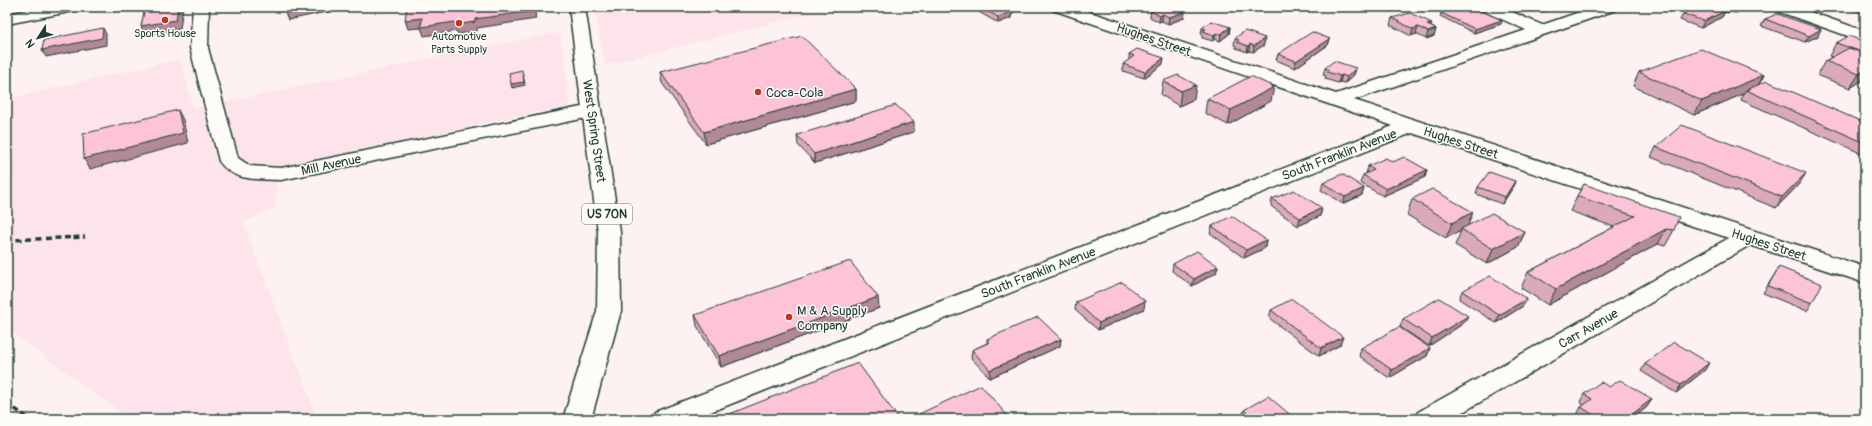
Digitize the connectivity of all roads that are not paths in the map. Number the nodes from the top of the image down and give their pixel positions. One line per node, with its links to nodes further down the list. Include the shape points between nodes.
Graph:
1 (68, 7): 8 (street)
2 (201, 7): 12 (street, Mill Avenue, via 199,48 227,154 229,161 245,172 281,174)
3 (577, 7): 12 (street, West Spring Street / US 70N)
4 (1059, 7): 11 (street, Hughes Street)
5 (1487, 7): 9 (street)
6 (1610, 7): 9 (street)
7 (1780, 7): 10 (street)
8 (7, 19)
9 (1540, 30): 11 (street)
10 (1865, 37)
11 (1337, 100): 13 (street, Hughes Street)
12 (591, 111): 16 (street, West Spring Street / US 70N, via 609,232 609,311)
13 (1411, 126): 14 (street, Hughes Street); 17 (street, South Franklin Avenue)
14 (1747, 237): 15 (street, Hughes Street); 18 (street, Carr Avenue)
15 (1865, 275)
16 (577, 419)
17 (665, 419)
18 (1428, 419)

